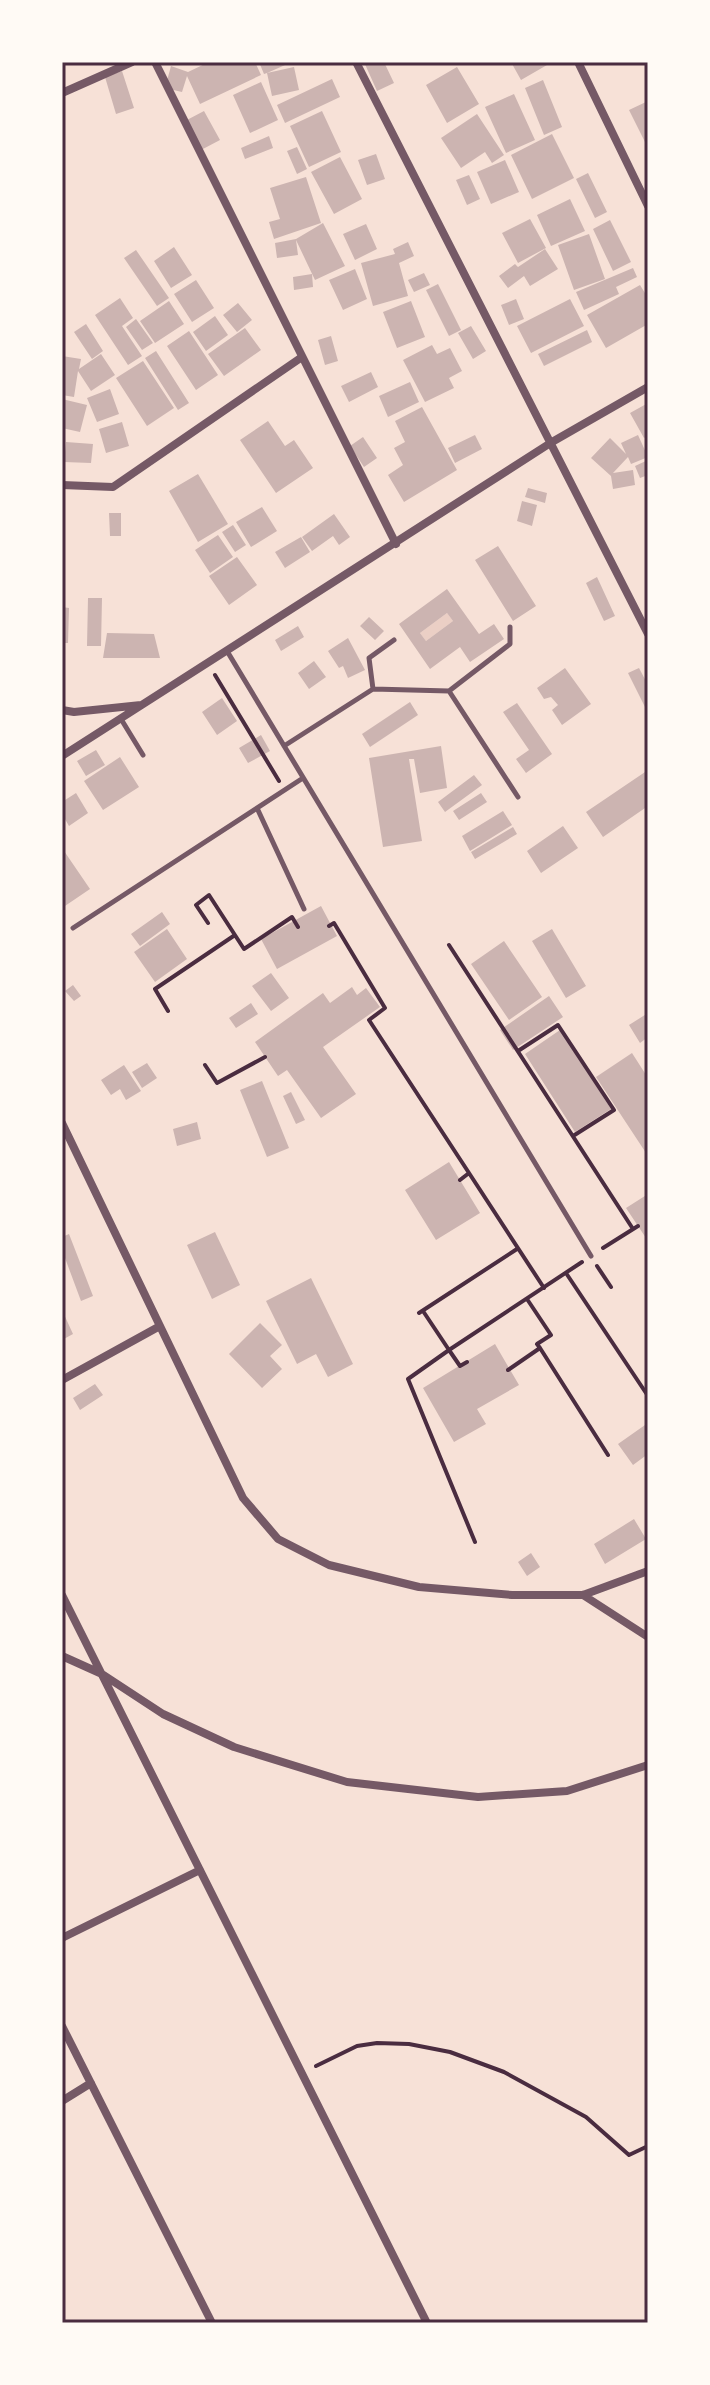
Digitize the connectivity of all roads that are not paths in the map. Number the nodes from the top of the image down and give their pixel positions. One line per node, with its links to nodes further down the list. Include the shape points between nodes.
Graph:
1 (132, 62): 5 (street)
2 (155, 62): 7 (street)
3 (356, 62): 9 (street)
4 (578, 62): 6 (street)
5 (62, 93)
6 (648, 206)
7 (302, 357): 10 (street, via 113,487); 11 (street)
8 (648, 387): 9 (street)
9 (552, 442): 11 (street); 13 (street)
10 (62, 485)
11 (396, 544): 15 (street)
12 (510, 627): 17 (lane, via 510,644)
13 (648, 634)
14 (394, 640): 16 (lane, via 369,658)
15 (227, 651): 18 (street); 21 (lane)
16 (373, 689): 17 (lane); 21 (lane)
17 (449, 691): 25 (lane)
18 (143, 705): 19 (street); 20 (street)
19 (62, 710)
20 (121, 719): 22 (lane); 23 (street)
21 (284, 746): 24 (lane)
22 (143, 755)
23 (62, 756)
24 (303, 778): 26 (lane); 30 (lane)
25 (518, 797)
26 (257, 808): 27 (lane); 28 (lane)
27 (304, 909)
28 (73, 928)
29 (62, 1123): 31 (street)
30 (591, 1256)
31 (160, 1326): 32 (street); 35 (street, via 243,1498 278,1539 329,1565 419,1587)
32 (62, 1380)
33 (648, 1571): 35 (street)
34 (62, 1595): 38 (street)
35 (583, 1595): 36 (street)
36 (648, 1637)
37 (62, 1656): 38 (street)
38 (102, 1674): 39 (street, via 163,1714 234,1747 347,1782 478,1797 567,1791); 40 (street)
39 (648, 1765)
40 (200, 1870): 41 (street); 46 (street)
41 (62, 1938)
42 (62, 2026): 43 (street)
43 (91, 2083): 44 (street); 45 (street)
44 (62, 2101)
45 (212, 2323)
46 (427, 2323)

